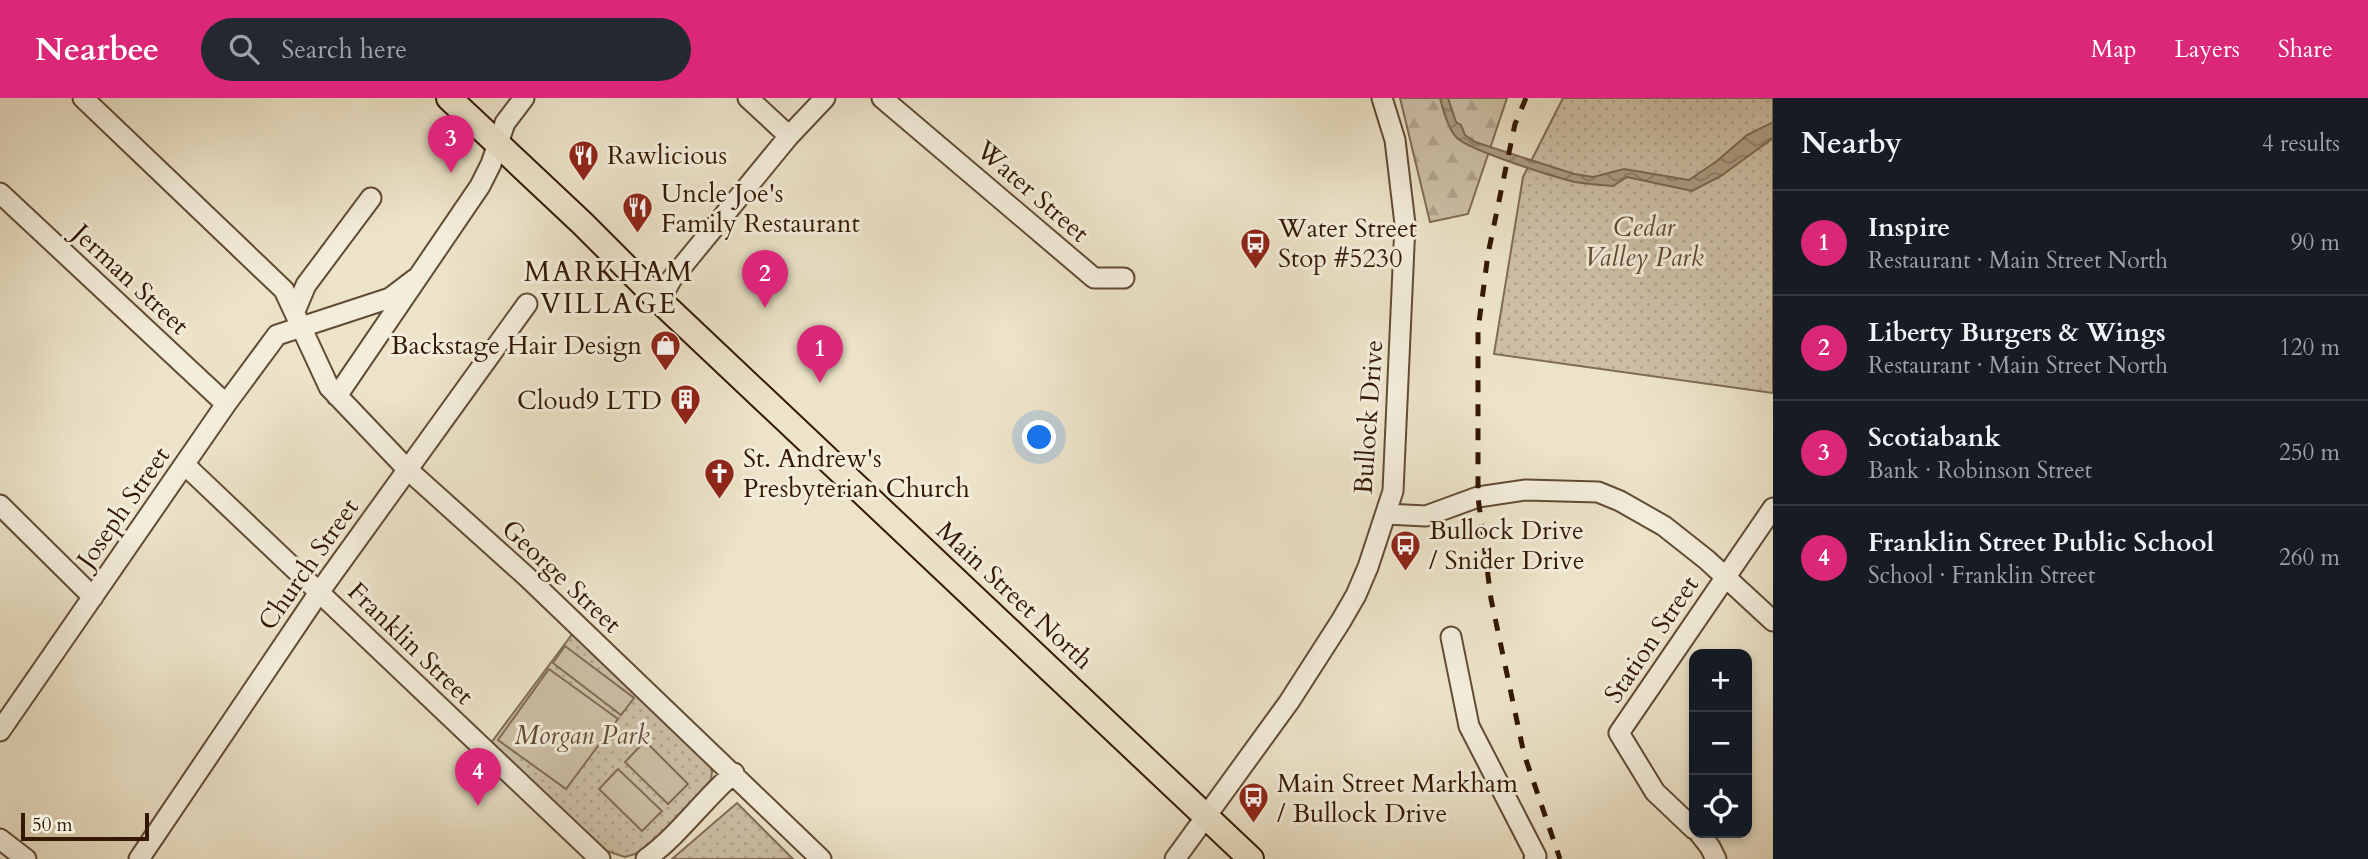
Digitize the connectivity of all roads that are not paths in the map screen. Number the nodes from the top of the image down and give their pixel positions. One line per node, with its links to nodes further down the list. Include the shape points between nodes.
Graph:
1 (82, 98): 16 (street, George Street, via 284,289)
2 (449, 98): 9 (main road, Main Street North)
3 (524, 98): 9 (street)
4 (748, 98): 8 (street)
5 (825, 98): 8 (street)
6 (883, 98): 12 (street, Water Street, via 1094,278)
7 (1382, 98): 23 (street, Bullock Drive, via 1395,140 1405,224 1393,491)
8 (789, 136): 14 (street, via 671,280)
9 (497, 142): 13 (street, via 480,186); 14 (main road, Main Street North)
10 (0, 193): 18 (street, Jerman Street)
11 (372, 198): 16 (street, via 306,285)
12 (1124, 278)
13 (415, 279): 16 (street, Joseph Street, via 390,298); 17 (street)
14 (660, 301): 31 (main road, Main Street North)
15 (527, 304): 20 (street, Church Street)
16 (298, 319): 17 (street, George Street); 18 (street, Joseph Street, via 277,335)
17 (337, 396): 20 (street, George Street)
18 (226, 404): 19 (street, Joseph Street)
19 (185, 464): 25 (street, Franklin Street); 26 (street, Joseph Street)
20 (407, 469): 25 (street, Church Street); 30 (street, George Street)
21 (0, 505): 26 (street)
22 (1773, 508): 24 (street, Station Street)
23 (1387, 514): 24 (street, via 1426,516 1478,497 1526,490 1598,492 1664,526); 31 (street, Bullock Drive, via 1341,621 1289,702)
24 (1725, 576): 27 (street); 32 (street, Station Street, via 1619,733 1655,792)
25 (320, 591): 36 (street, Church Street); 37 (street, Franklin Street)
26 (93, 597): 29 (street, Joseph Street)
27 (1773, 621)
28 (1451, 637): 34 (street, via 1469,726)
29 (0, 731)
30 (734, 773): 38 (street); 39 (street, George Street)
31 (1205, 816): 40 (street, Bullock Drive); 41 (main road, Main Street North)
32 (1689, 824)
33 (0, 839): 35 (street)
34 (1535, 858)
35 (26, 859)
36 (139, 859)
37 (600, 859)
38 (646, 859)
39 (821, 859)
40 (1175, 859)
41 (1251, 859)

